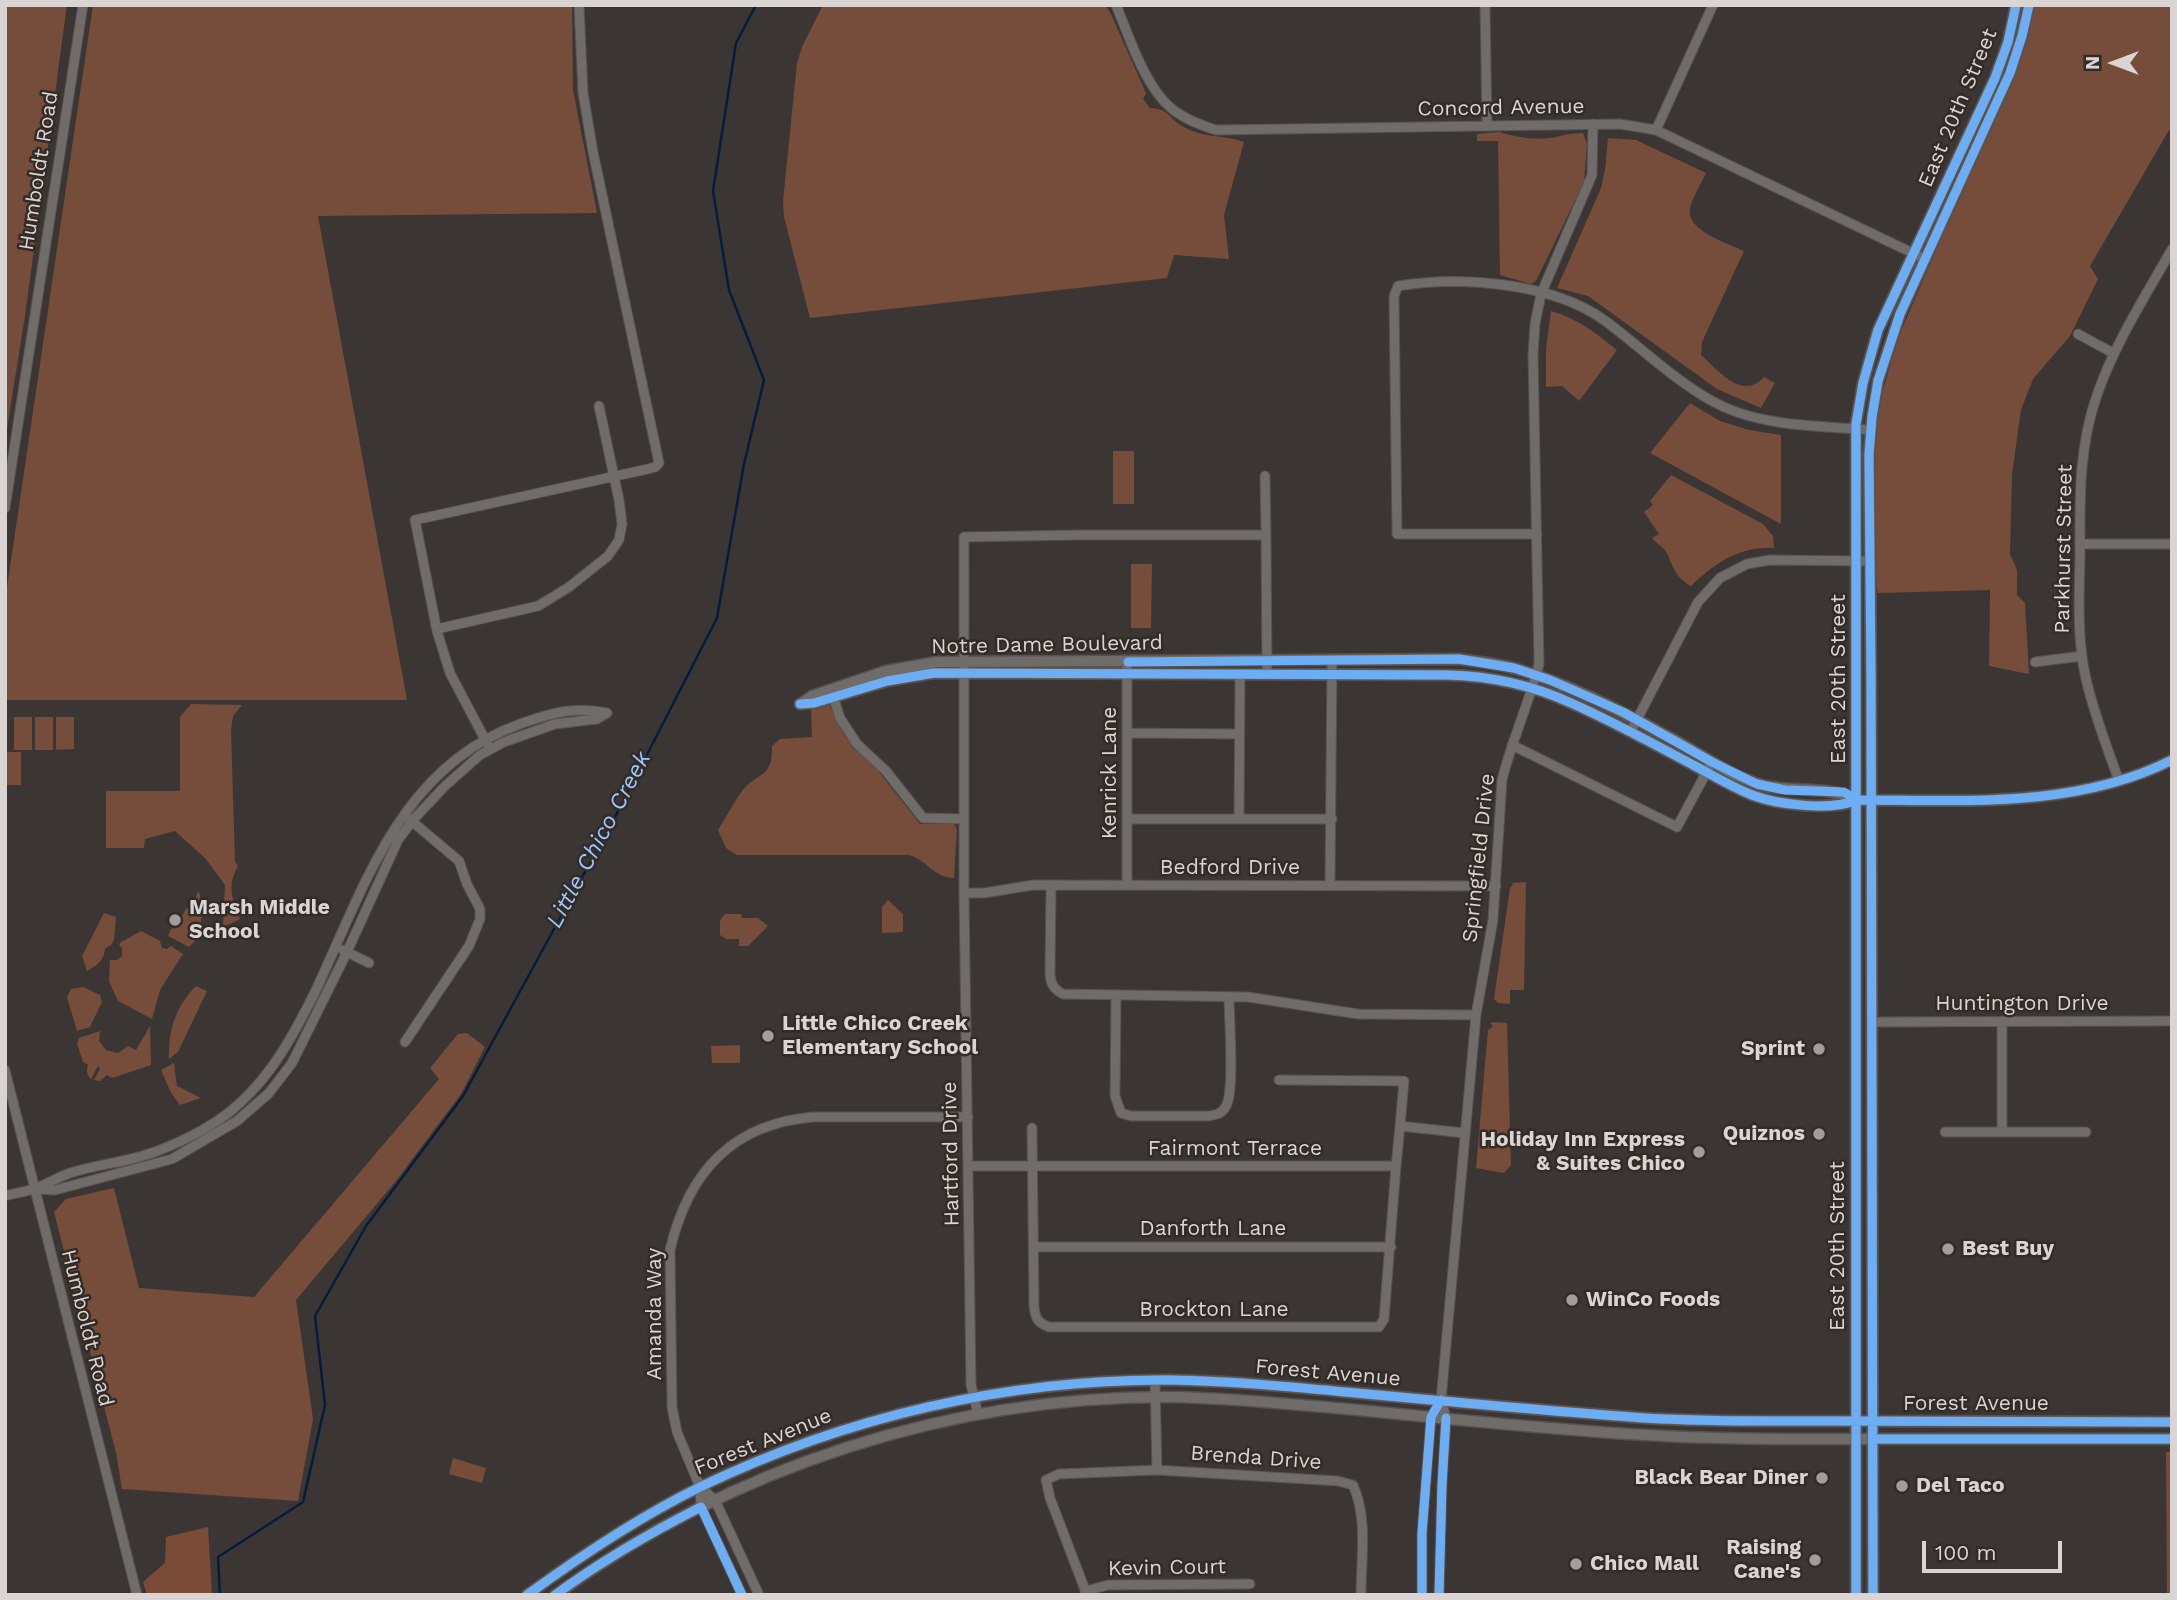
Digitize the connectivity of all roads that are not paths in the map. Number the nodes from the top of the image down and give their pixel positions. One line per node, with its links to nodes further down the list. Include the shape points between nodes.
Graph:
1 (83, 5): 22 (street, Humboldt Road)
2 (579, 5): 21 (street, via 583,93 593,152 659,463)
3 (1116, 5): 9 (street, Concord Avenue, via 1155,90 1171,108 1216,130)
4 (1485, 5): 9 (street)
5 (1713, 5): 10 (street)
6 (2016, 5): 12 (street, East 20th Street, via 1995,78)
7 (2029, 5): 13 (street, East 20th Street, via 2010,73)
8 (1593, 124): 9 (street, Concord Avenue); 10 (street, Concord Avenue); 14 (street, Springfield Drive, via 1590,181)
9 (1487, 126)
10 (1656, 130): 12 (street, Concord Avenue)
11 (2172, 249): 16 (street, Parkhurst Street)
12 (1913, 253): 13 (street, Concord Avenue); 18 (street, East 20th Street, via 1874,343)
13 (1925, 259): 19 (street, East 20th Street, via 1886,352)
14 (1541, 293): 18 (street, via 1593,313 1703,396 1734,411 1774,421); 23 (street, Springfield Drive, via 1533,339); 23 (street, via 1493,284 1418,283 1398,286 1394,296 1397,534)
15 (2078, 334): 16 (street)
16 (2113, 353): 25 (street, Parkhurst Street, via 2096,397 2081,463)
17 (599, 407): 21 (street)
18 (1856, 429): 19 (street); 27 (street, East 20th Street)
19 (1870, 430): 28 (street, East 20th Street)
20 (1265, 476): 24 (street)
21 (614, 477): 29 (street, via 622,524 619,540 608,556 538,606); 29 (street, via 415,520)
22 (5, 508)
23 (1537, 534): 40 (street, Springfield Drive, via 1540,645)
24 (1266, 535): 32 (street); 35 (street, Hartford Drive, via 964,537)
25 (2080, 544): 26 (street); 30 (street, Parkhurst Street)
26 (2172, 544)
27 (1860, 561): 28 (street, East 20th Street, via 1864,598); 43 (street, via 1770,560 1747,564 1720,578 1698,602); 53 (street, East 20th Street)
28 (1870, 608): 54 (street, East 20th Street)
29 (437, 629): 47 (street, via 450,673)
30 (2082, 656): 34 (street); 52 (street, Parkhurst Street)
31 (1332, 660): 32 (street, Notre Dame Boulevard); 39 (street); 40 (street, Notre Dame Boulevard, via 1459,659)
32 (1267, 661): 33 (street, Notre Dame Boulevard); 38 (street)
33 (1128, 662): 35 (street, Notre Dame Boulevard); 36 (street, Kenrick Lane)
34 (2035, 662)
35 (964, 668): 36 (street, Notre Dame Boulevard); 42 (street, Notre Dame Boulevard); 56 (street, Hartford Drive)
36 (1128, 674): 37 (street, Notre Dame Boulevard); 45 (street, Kenrick Lane)
37 (1240, 674): 38 (street, Notre Dame Boulevard); 46 (street)
38 (1267, 674): 39 (street, Notre Dame Boulevard)
39 (1332, 674): 41 (street, Notre Dame Boulevard, via 1467,676); 59 (street)
40 (1536, 675): 41 (street, Springfield Drive); 43 (street, Notre Dame Boulevard)
41 (1533, 688): 44 (street, Notre Dame Boulevard); 48 (street, Springfield Drive)
42 (832, 694): 56 (street, via 856,744 886,771 923,818)
43 (1636, 720): 44 (street); 51 (street, Notre Dame Boulevard)
44 (1630, 731): 51 (street, Notre Dame Boulevard)
45 (1127, 733): 46 (street); 57 (street, Kenrick Lane)
46 (1240, 734): 58 (street)
47 (485, 740): 49 (street); 49 (street, via 560,711 607,713 597,719 555,724); 55 (street, via 446,766)
48 (1513, 744): 51 (street, via 1677,827); 64 (street, Springfield Drive, via 1502,780)
49 (490, 749): 60 (street, via 444,786)
50 (2172, 760): 52 (street, Notre Dame Boulevard)
51 (1709, 767): 53 (street, Notre Dame Boulevard, via 1754,796 1781,803 1844,805)
52 (2119, 781): 54 (street, Notre Dame Boulevard, via 2039,798)
53 (1857, 800): 54 (street, Notre Dame Boulevard); 99 (street, East 20th Street)
54 (1871, 800): 74 (street, East 20th Street)
55 (404, 814): 60 (street); 66 (street, via 377,856)
56 (964, 819): 65 (street, Hartford Drive)
57 (1127, 819): 58 (street); 62 (street, Kenrick Lane)
58 (1239, 819): 59 (street)
59 (1332, 819): 63 (street)
60 (412, 821): 67 (street, via 398,839); 75 (street, via 459,861 480,919 469,946)
61 (1051, 885): 62 (street, Bedford Drive); 65 (street, Bedford Drive); 69 (street, via 1051,983 1055,990)
62 (1126, 885): 63 (street, Bedford Drive)
63 (1331, 885): 64 (street, Bedford Drive)
64 (1496, 886): 71 (street, Springfield Drive)
65 (964, 893): 78 (street, Hartford Drive)
66 (337, 947): 67 (street); 88 (street, via 288,1045 239,1105 189,1137 150,1153 68,1174)
67 (347, 952): 68 (street); 88 (street, via 292,1063 269,1093 237,1121 172,1159 55,1190)
68 (369, 963)
69 (1116, 996): 70 (street); 70 (street, via 1115,1096 1121,1113 1131,1116 1208,1116 1225,1109 1230,1090)
70 (1229, 997): 71 (street, via 1358,1014)
71 (1476, 1015): 84 (street, Springfield Drive)
72 (2002, 1021): 73 (street, Huntington Drive); 74 (street, Huntington Drive); 82 (street)
73 (2172, 1021)
74 (1872, 1022): 100 (street, East 20th Street)
75 (405, 1042)
76 (5, 1070): 88 (street, Humboldt Road)
77 (1279, 1080): 79 (street, via 1404,1081)
78 (968, 1116): 85 (street, Hartford Drive); 106 (street, Amanda Way, via 788,1119 737,1140 694,1186 670,1250 669,1300 672,1407 677,1432)
79 (1400, 1126): 84 (street); 87 (street)
80 (1032, 1128): 86 (street)
81 (1945, 1132): 82 (street)
82 (2002, 1132): 83 (street)
83 (2086, 1132)
84 (1464, 1133): 95 (street, Springfield Drive)
85 (969, 1166): 86 (street, Fairmont Terrace); 94 (street, Hartford Drive)
86 (1032, 1166): 87 (street, Fairmont Terrace); 90 (street)
87 (1396, 1166): 91 (street)
88 (34, 1189): 89 (street); 111 (street, Humboldt Road)
89 (5, 1196)
90 (1035, 1247): 91 (street, Danforth Lane); 91 (street, Brockton Lane, via 1035,1317 1049,1327 1379,1327 1384,1319)
91 (1391, 1247)
92 (1155, 1380): 93 (street); 94 (street, Forest Avenue, via 1065,1385); 95 (street, Forest Avenue)
93 (1156, 1397): 96 (street, Forest Avenue); 97 (street, Forest Avenue); 105 (street)
94 (974, 1398): 96 (street, Hartford Drive); 106 (street, Forest Avenue, via 839,1432)
95 (1441, 1400): 97 (street, Springfield Drive); 98 (street, Springfield Drive); 99 (street, Forest Avenue, via 1652,1418)
96 (978, 1414): 107 (street, Forest Avenue, via 845,1448)
97 (1431, 1417): 98 (street, Forest Avenue); 117 (street, Springfield Drive)
98 (1447, 1418): 102 (street, Forest Avenue, via 1661,1436); 118 (street, Springfield Drive)
99 (1856, 1422): 100 (street, Forest Avenue); 102 (street, East 20th Street)
100 (1874, 1422): 101 (street, Forest Avenue); 103 (street, East 20th Street)
101 (2172, 1422)
102 (1856, 1439): 103 (street, Forest Avenue); 119 (street, East 20th Street)
103 (1874, 1439): 104 (street, Forest Avenue); 120 (street, East 20th Street)
104 (2172, 1439)
105 (1157, 1470): 110 (street, Brenda Drive, via 1059,1475 1046,1480); 116 (street, Brenda Drive, via 1353,1485 1362,1516)
106 (700, 1487): 107 (street); 108 (street); 112 (street, Forest Avenue, via 609,1538)
107 (715, 1500): 108 (street, Forest Avenue); 115 (street)
108 (701, 1507): 113 (street, Forest Avenue, via 589,1570); 114 (street)
109 (1251, 1584): 110 (street, Kevin Court, via 1108,1585)
110 (1086, 1593)
111 (137, 1595)
112 (527, 1595)
113 (555, 1595)
114 (742, 1595)
115 (759, 1595)
116 (1361, 1595)
117 (1422, 1595)
118 (1439, 1595)
119 (1856, 1595)
120 (1873, 1595)

